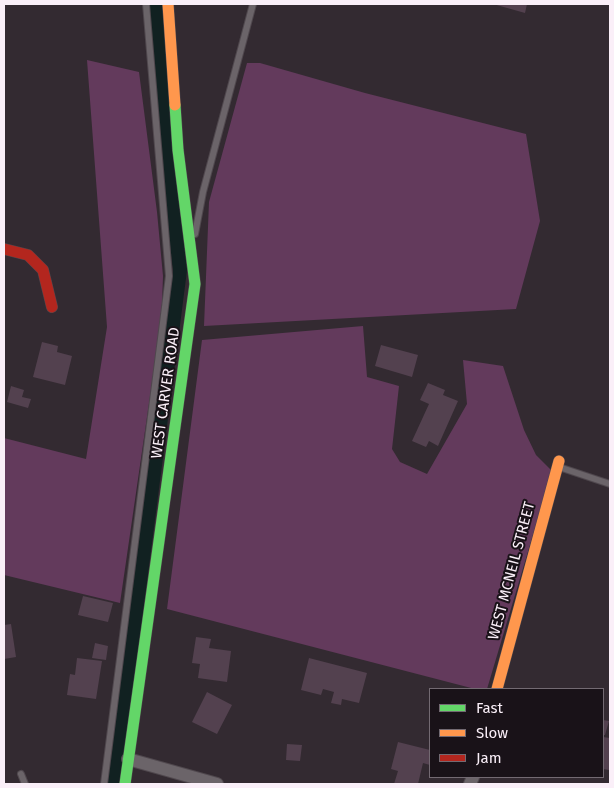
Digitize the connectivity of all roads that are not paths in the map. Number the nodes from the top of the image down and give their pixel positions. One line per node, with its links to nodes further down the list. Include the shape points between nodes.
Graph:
1 (146, 4): 13 (lane, via 169,276)
2 (168, 4): 4 (street, WEST CARVER ROAD, via 178,150)
3 (253, 4): 4 (lane, via 203,192)
4 (192, 248): 10 (street, WEST CARVER ROAD, via 195,284 190,333)
5 (4, 249): 6 (street, via 28,255 43,270)
6 (52, 307)
7 (558, 464): 8 (lane); 9 (street, WEST MCNEIL STREET)
8 (610, 484)
9 (497, 688)
10 (128, 759): 14 (street, WEST CARVER ROAD); 15 (street)
11 (21, 774): 12 (lane)
12 (25, 784)
13 (104, 784)
14 (125, 784)
15 (216, 784)

